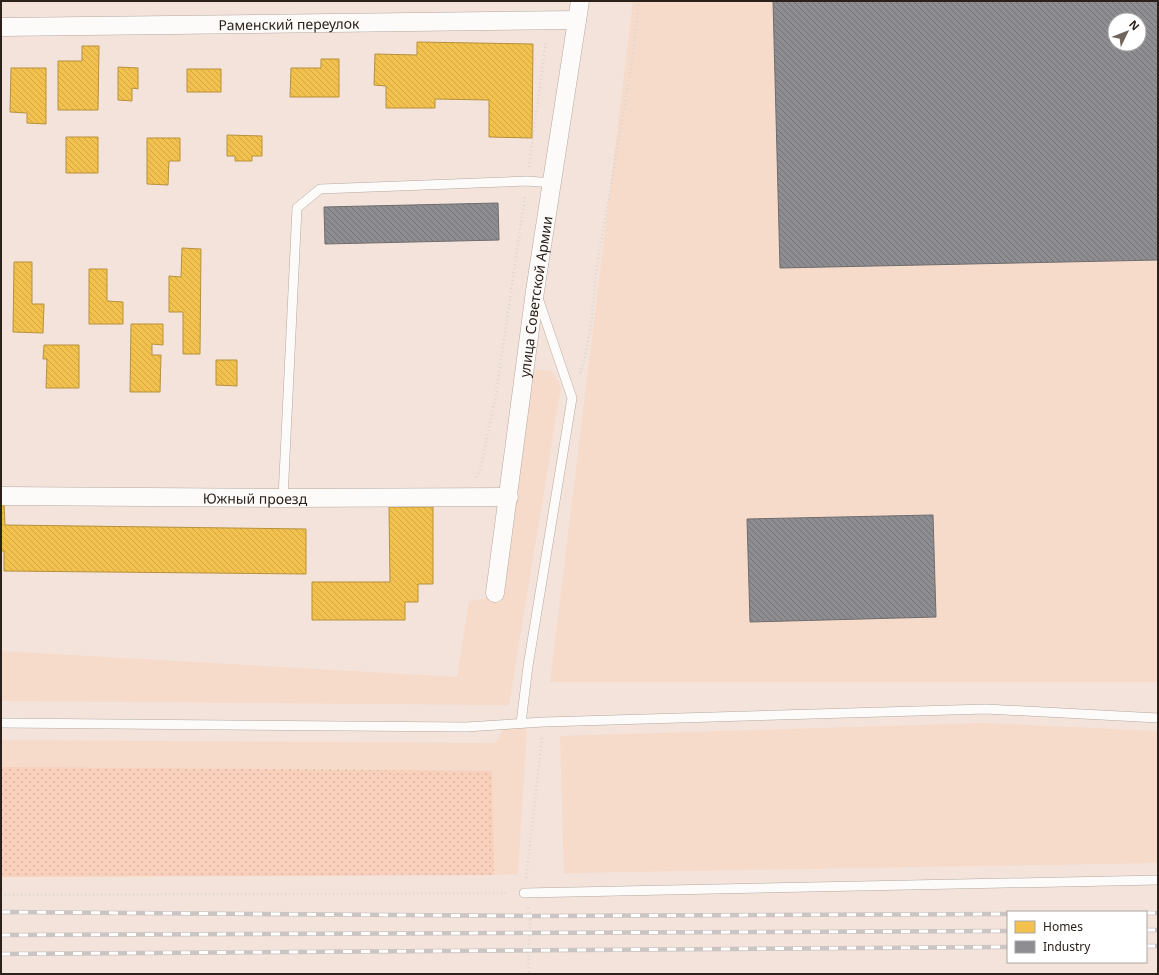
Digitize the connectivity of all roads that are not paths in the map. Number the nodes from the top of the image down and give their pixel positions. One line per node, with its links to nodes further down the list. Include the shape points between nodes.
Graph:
1 (580, 1): 2 (street, улица Советской Армии)
2 (577, 20): 3 (street, Раменский переулок); 4 (street, улица Советской Армии)
3 (1, 27)
4 (552, 183): 5 (street, улица Советской Армии); 8 (lane, via 527,181 320,189 297,208)
5 (535, 292): 7 (street, улица Советской Армии); 12 (lane, via 572,398)
6 (1, 496): 8 (street, Южный проезд)
7 (509, 497): 8 (street, Южный проезд); 9 (street, улица Советской Армии)
8 (283, 498)
9 (495, 593)
10 (1158, 718): 12 (lane, via 986,709)
11 (1, 723): 12 (lane, via 466,727)
12 (521, 723)
13 (1158, 880): 14 (lane)
14 (524, 893)

